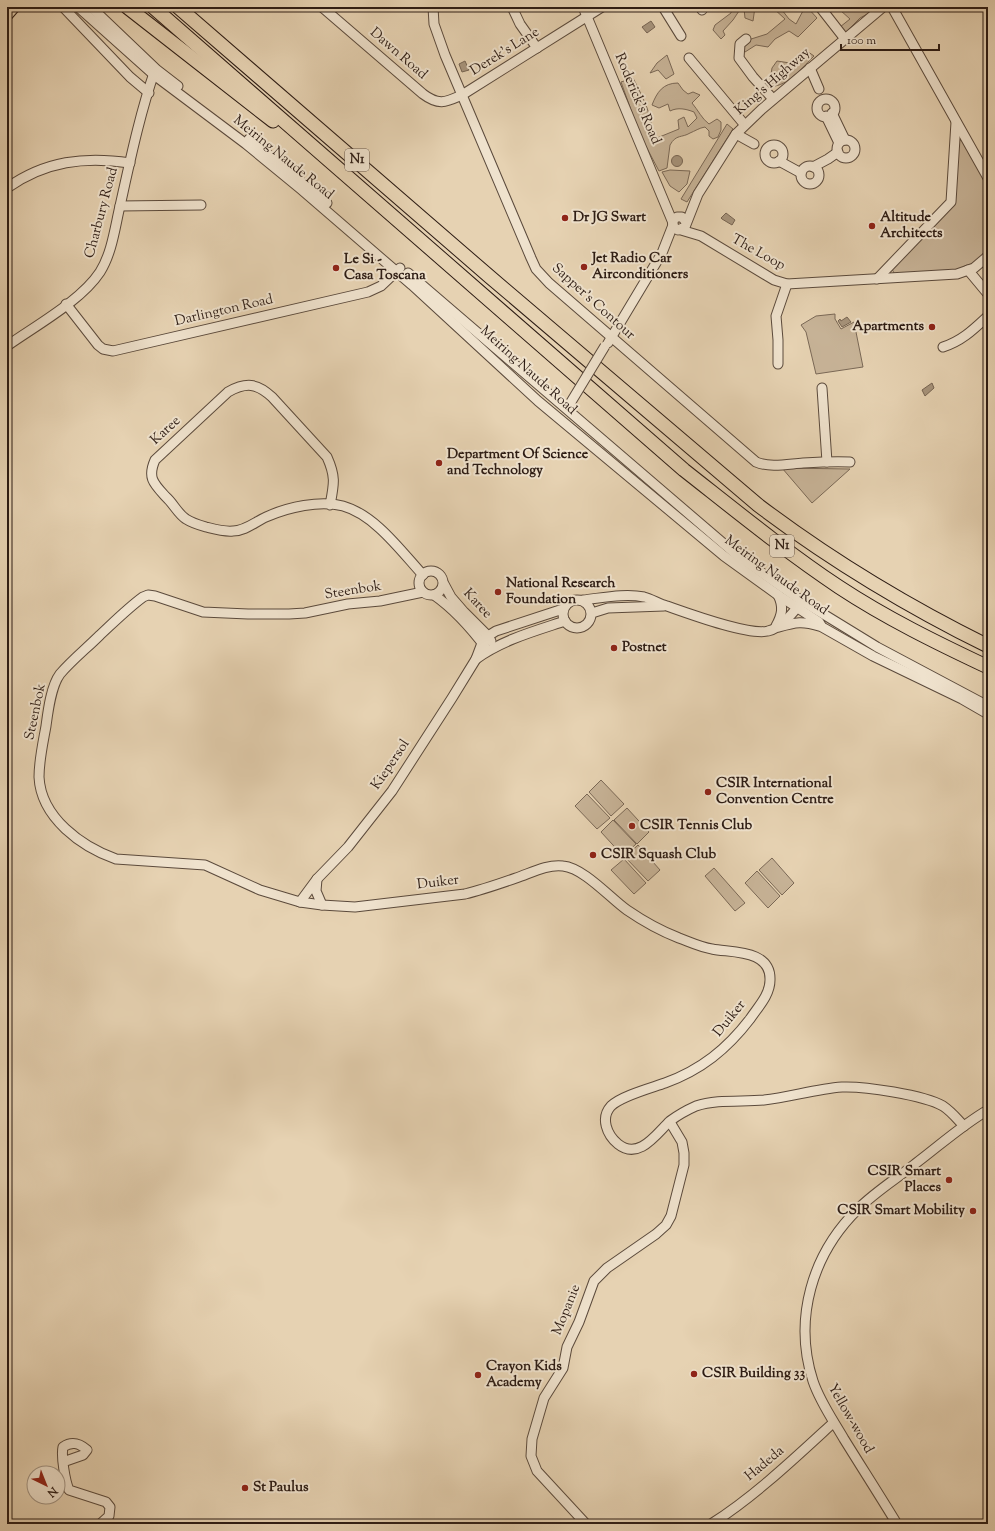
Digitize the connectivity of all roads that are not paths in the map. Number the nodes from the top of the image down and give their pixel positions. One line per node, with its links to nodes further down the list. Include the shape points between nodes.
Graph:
1 (14, 7): 18 (main road)
2 (63, 7): 28 (street, via 130,77)
3 (78, 7): 27 (street, Meiring Naude Road)
4 (91, 7): 27 (street, Meiring Naude Road)
5 (127, 7): 45 (highway)
6 (153, 7): 45 (highway, N1)
7 (178, 7): 23 (highway, N1)
8 (184, 7): 23 (highway)
9 (322, 7): 30 (street, Dawn Road, via 430,99 445,102)
10 (433, 7): 30 (street, Sapper's Contour, via 438,37)
11 (512, 7): 24 (street, via 520,24)
12 (583, 7): 19 (street, Roderick's Road)
13 (602, 7): 19 (street, Derek's Lane)
14 (663, 7): 20 (street)
15 (820, 7): 21 (street)
16 (883, 7): 21 (street, King's Highway)
17 (892, 7): 33 (street)
18 (7, 14)
19 (587, 17): 24 (street, Derek's Lane); 46 (street, Roderick's Road, via 665,202)
20 (681, 36)
21 (845, 39): 26 (street, King's Highway)
22 (746, 40): 31 (street, via 740,44 739,58)
23 (223, 44): 81 (highway, N1, via 758,505 859,575 922,613)
24 (537, 48): 30 (street, Derek's Lane)
25 (689, 58): 34 (street)
26 (810, 68): 29 (street); 31 (street, King's Highway)
27 (155, 72): 28 (street, Charbury Road); 48 (street, Meiring Naude Road)
28 (149, 92): 38 (street, Charbury Road)
29 (821, 93): 32 (street, via 835,108); 32 (street, via 818,110 821,115)
30 (462, 95): 55 (street, Sapper's Contour, via 536,269)
31 (773, 99): 34 (street, King's Highway)
32 (829, 115): 39 (street, via 841,148)
33 (956, 120): 41 (street); 50 (street, via 951,202)
34 (744, 124): 35 (street, King's Highway)
35 (736, 134): 36 (street); 46 (street, King's Highway)
36 (766, 151): 37 (street, via 768,161 772,163); 37 (street, via 772,146 777,146 781,150)
37 (781, 159): 40 (street)
38 (130, 163): 42 (street, via 115,160 72,161 29,174); 44 (street, Charbury Road)
39 (816, 169): 40 (street, via 808,167); 40 (street, via 818,179 811,184 803,181)
40 (802, 171)
41 (988, 178)
42 (7, 188)
43 (201, 205): 44 (street)
44 (120, 206): 53 (street, Charbury Road, via 104,264 89,286)
45 (395, 218): 82 (highway, N1, via 684,470 763,532 840,587 934,641)
46 (679, 223): 51 (street, The Loop, via 771,279); 55 (street, King's Highway)
47 (988, 256): 49 (street, The Loop)
48 (399, 269): 53 (street, Darlington Road, via 381,286 368,292 113,351 98,346); 60 (street, Meiring Naude Road); 61 (street, Meiring Naude Road)
49 (968, 270): 50 (street, The Loop, via 952,274); 52 (street)
50 (877, 279): 51 (street, The Loop)
51 (788, 284): 58 (street, via 776,316)
52 (988, 294)
53 (66, 304): 56 (street, Charbury Road)
54 (988, 316): 57 (street, via 966,337)
55 (611, 338): 60 (street, King's Highway, bridge); 62 (street, Sapper's Contour, via 756,462 773,465)
56 (7, 346)
57 (943, 347)
58 (778, 364)
59 (822, 388): 62 (street)
60 (568, 406): 61 (street, King's Highway); 72 (street, Meiring Naude Road, via 738,556)
61 (560, 419): 69 (street, Meiring Naude Road, via 724,556)
62 (827, 462): 63 (street, Sapper's Contour)
63 (850, 462)
64 (330, 505): 64 (street, Karee, via 335,480 328,456 265,390 250,385 239,386 228,392 155,460 152,468 152,481 185,519 214,529 233,532 296,506); 65 (street, Karee, via 343,506 368,519 382,530)
65 (423, 575): 66 (street, via 430,571 438,573); 67 (street)
66 (444, 584): 68 (street); 80 (street, Karee)
67 (421, 588): 68 (street, via 428,595); 86 (street, Steenbok, via 404,596 305,613 203,612 148,595 139,599 84,650 60,674 55,683 48,710 39,779 46,802 55,818 81,843 116,859 205,865 260,890)
68 (434, 595): 80 (street, Karee)
69 (778, 595): 72 (street, Meiring Naude Road); 79 (street, via 782,610)
70 (622, 596): 71 (street); 73 (street, via 644,597); 74 (street)
71 (583, 600): 75 (street, via 569,602); 76 (street, via 589,605)
72 (800, 605): 78 (street, Meiring Naude Road); 79 (street); 83 (street, Meiring Naude Road)
73 (667, 606): 74 (street); 79 (street, via 751,632)
74 (624, 607): 76 (street)
75 (564, 609): 77 (street); 80 (street, Karee, via 496,631)
76 (592, 613): 77 (street, via 591,619 582,628 572,627)
77 (565, 621): 80 (street)
78 (822, 627): 79 (street, via 798,622); 84 (street, Meiring Naude Road, via 873,656)
79 (774, 629)
80 (488, 644): 85 (street, Kiepersol, via 392,791 348,847)
81 (988, 646)
82 (988, 667)
83 (988, 706)
84 (988, 714)
85 (317, 879): 86 (street, Kiepersol); 87 (street, via 316,891)
86 (300, 902): 87 (street, Duiker)
87 (322, 906): 89 (street, Duiker, via 355,907 464,894 550,866 565,866 578,870 628,911 669,934 707,948 740,952 758,958 766,966 770,982 765,997 730,1044 716,1057 692,1072 616,1102 608,1109 605,1119 612,1138 623,1148 632,1150 644,1146)
88 (988, 1110): 90 (street, Yellow-wood)
89 (670, 1122): 90 (street, Duiker, via 686,1110 709,1103 773,1099 844,1087 880,1090 932,1102 949,1111); 94 (street, Mopanie, via 682,1142 684,1153 684,1165 671,1216 656,1234 607,1268 594,1281 580,1322 567,1347 563,1368 543,1400 531,1443 532,1460 538,1473)
90 (964, 1126): 91 (street, Yellow-wood, via 858,1209 833,1238 818,1267 812,1281 806,1311 805,1340 813,1382)
91 (834, 1423): 95 (street, Hadeda, via 758,1488); 96 (street, Yellow-wood)
92 (63, 1462): 93 (street, via 69,1490 106,1502 110,1508 109,1516)
93 (100, 1524)
94 (586, 1524)
95 (711, 1524)
96 (897, 1524)

